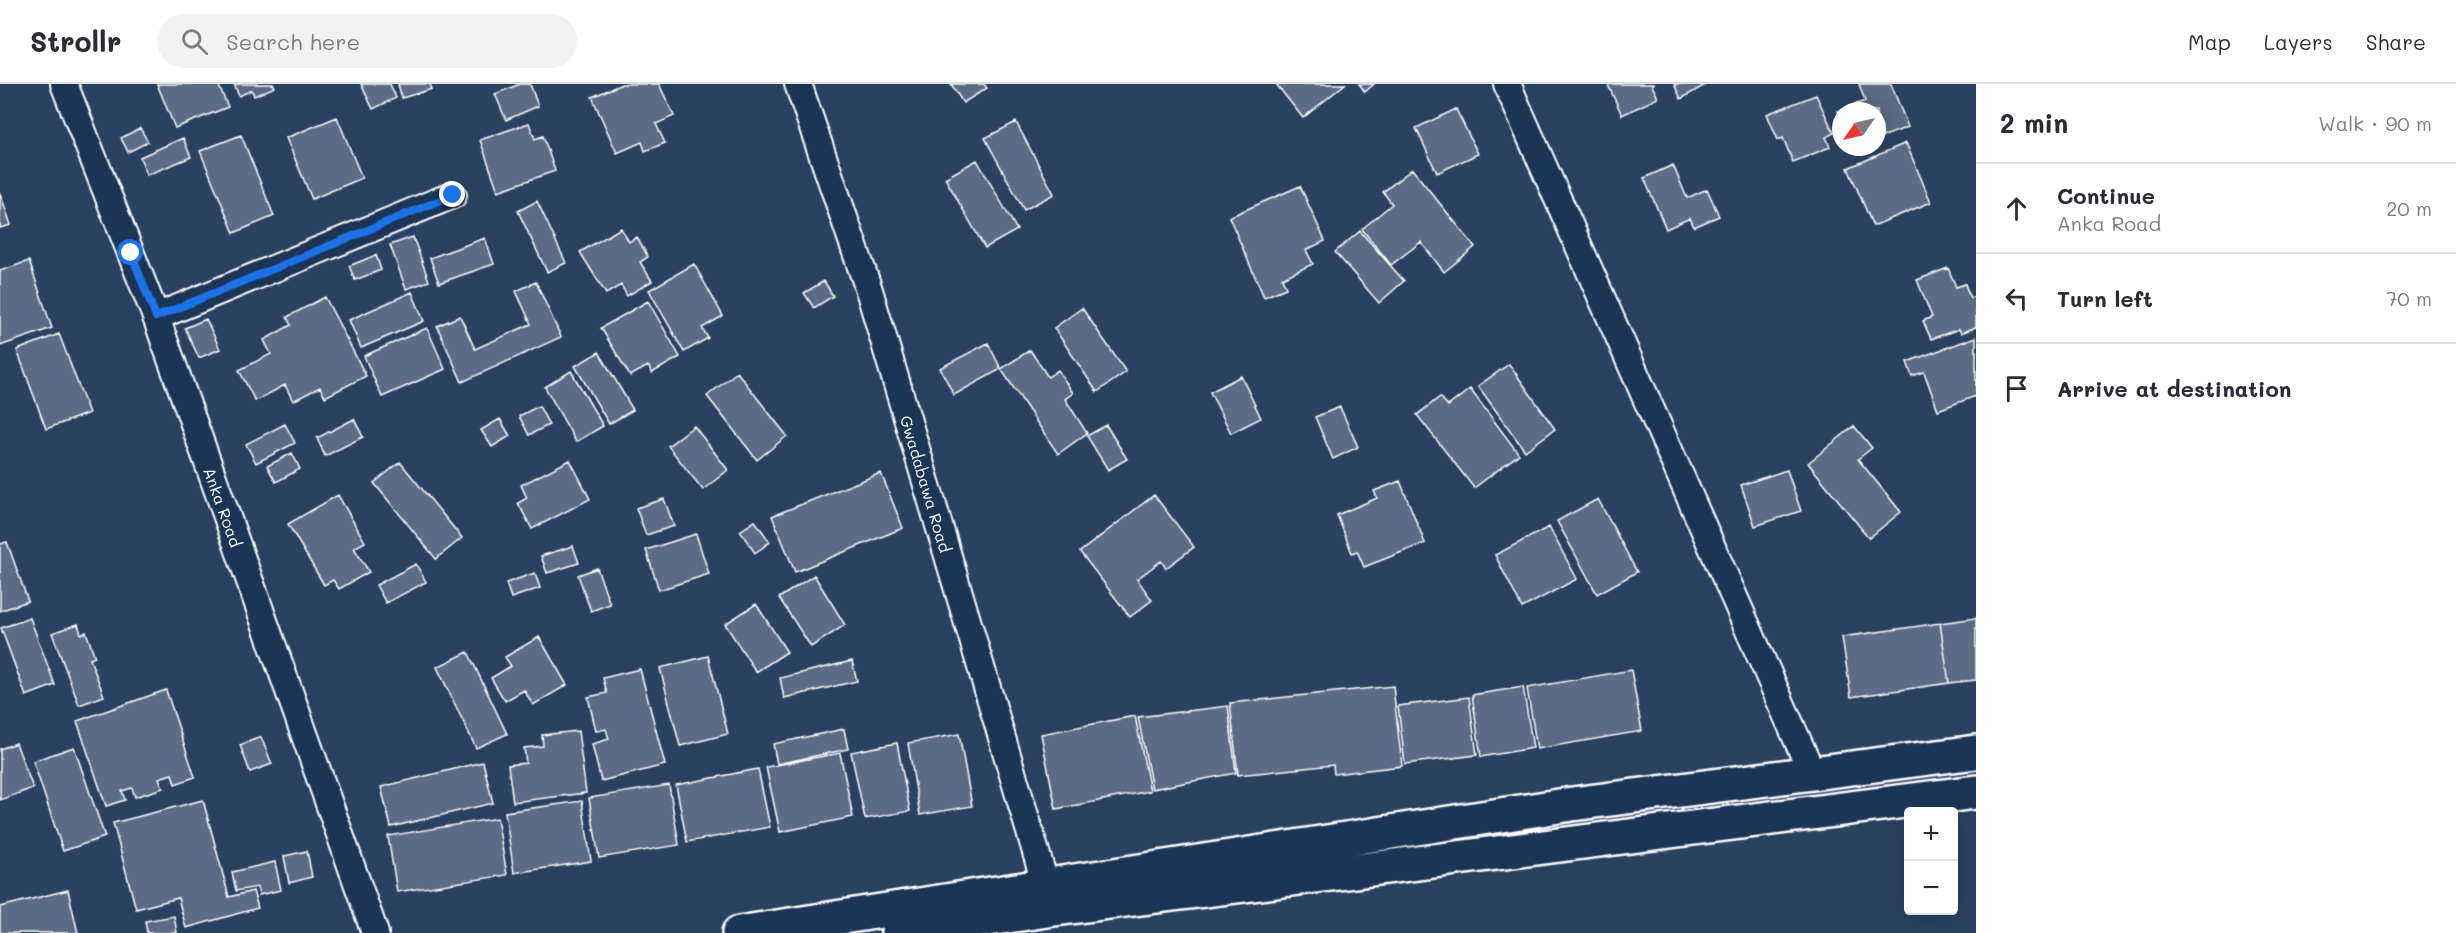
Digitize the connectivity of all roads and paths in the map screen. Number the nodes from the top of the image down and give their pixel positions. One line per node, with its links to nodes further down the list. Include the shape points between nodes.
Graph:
1 (64, 84): 5 (street, Anka Road)
2 (798, 84): 9 (street, Gwadabawa Road, via 869,290)
3 (1508, 84): 7 (street)
4 (453, 195): 5 (street)
5 (156, 317): 10 (street, Anka Road)
6 (1976, 752): 7 (highway)
7 (1812, 773): 9 (highway, via 1572,804)
8 (1976, 792): 12 (highway, via 1106,902)
9 (1046, 885): 11 (highway)
10 (375, 933)
11 (739, 933)
12 (898, 933)

